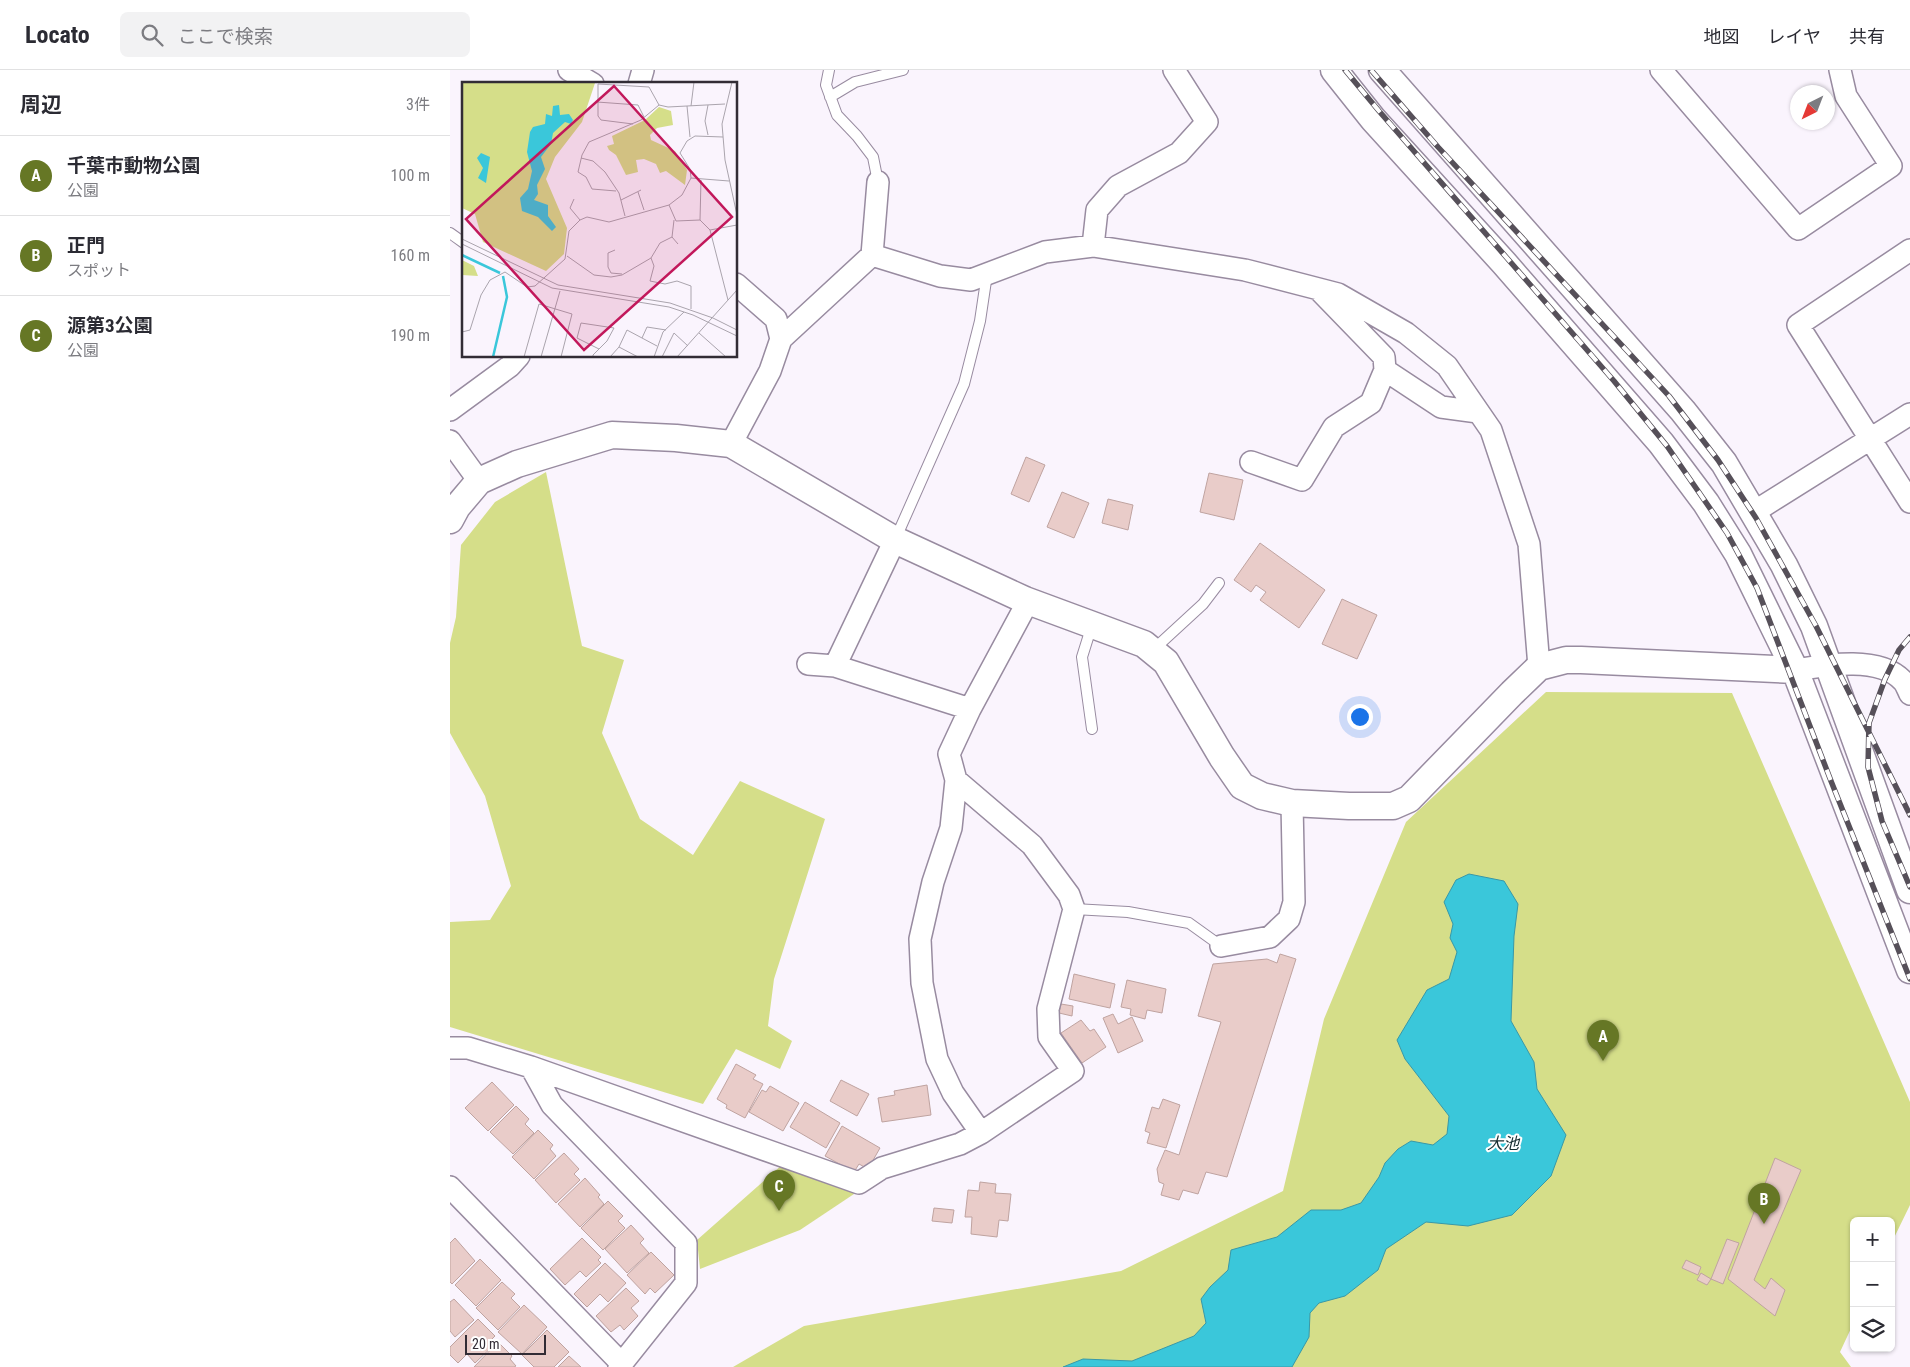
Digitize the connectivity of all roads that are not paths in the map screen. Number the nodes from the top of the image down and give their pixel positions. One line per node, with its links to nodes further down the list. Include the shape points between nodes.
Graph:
1 (569, 70): 9 (street)
2 (829, 70): 10 (lane, via 826,85)
3 (903, 70): 10 (lane, via 855,82)
4 (1174, 70): 14 (street, via 1207,122 1179,153 1118,186 1097,210)
5 (1334, 70): 43 (street, via 1372,119 1504,263 1662,444 1706,502 1738,554)
6 (1382, 70): 32 (street, via 1683,411 1724,463)
7 (1660, 70): 8 (street, via 1798,229 1891,166 1846,96)
8 (1840, 70)
9 (590, 82)
10 (830, 97): 11 (lane, via 837,115 873,157)
11 (878, 182): 16 (street)
12 (450, 233): 13 (lane)
13 (462, 242)
14 (1093, 246): 17 (street, via 1045,252); 19 (street, via 1245,270)
15 (1910, 250): 26 (street, via 1798,325)
16 (872, 255): 17 (street, via 940,276 971,280); 20 (street)
17 (987, 274): 34 (lane, via 980,321 964,384)
18 (738, 286): 20 (street, via 776,318)
19 (1317, 288): 22 (street, via 1384,357); 24 (street, via 1338,294 1406,334 1447,366)
20 (781, 339): 28 (street, via 770,371)
21 (517, 358): 23 (street)
22 (1384, 370): 24 (street, via 1441,407); 29 (street, via 1371,403 1334,427 1302,480)
23 (450, 410)
24 (1478, 412): 42 (street, via 1491,430 1529,544)
25 (1910, 414): 26 (street)
26 (1869, 440): 31 (street); 32 (street)
27 (450, 441): 30 (street)
28 (731, 444): 30 (street, via 612,435 517,464); 34 (street)
29 (1251, 462)
30 (478, 481): 33 (street)
31 (1910, 502)
32 (1754, 512): 40 (street, via 1814,626)
33 (450, 520)
34 (895, 540): 36 (street); 41 (street)
35 (1219, 583): 38 (lane, via 1203,604)
36 (1025, 600): 37 (street); 45 (street, via 1026,605)
37 (1092, 625): 38 (street); 46 (lane, via 1082,658)
38 (1152, 650): 48 (street, via 1166,662 1242,786 1262,796)
39 (808, 664): 41 (street)
40 (1827, 665): 43 (street); 44 (street, via 1867,664 1896,674); 49 (street)
41 (835, 666): 45 (street)
42 (1539, 667): 43 (street, via 1581,660); 48 (street, via 1409,799 1393,806)
43 (1795, 670): 52 (street)
44 (1910, 694)
45 (970, 709): 47 (street, via 950,754)
46 (1092, 729)
47 (956, 780): 50 (street, via 1032,845 1070,895); 55 (street, via 951,828 933,882 920,939 922,983 937,1059 954,1093)
48 (1292, 803): 51 (street, via 1294,902 1289,919 1270,937)
49 (1910, 890)
50 (1074, 909): 51 (lane, via 1128,912 1189,923); 55 (street, via 1048,1009 1049,1037 1073,1071)
51 (1221, 946)
52 (1910, 970)
53 (450, 1048): 54 (street, via 468,1048)
54 (531, 1067): 55 (street, via 859,1184 882,1168 960,1144); 57 (street, via 552,1105 686,1243 686,1283)
55 (981, 1133)
56 (450, 1187): 57 (street)
57 (621, 1366)

